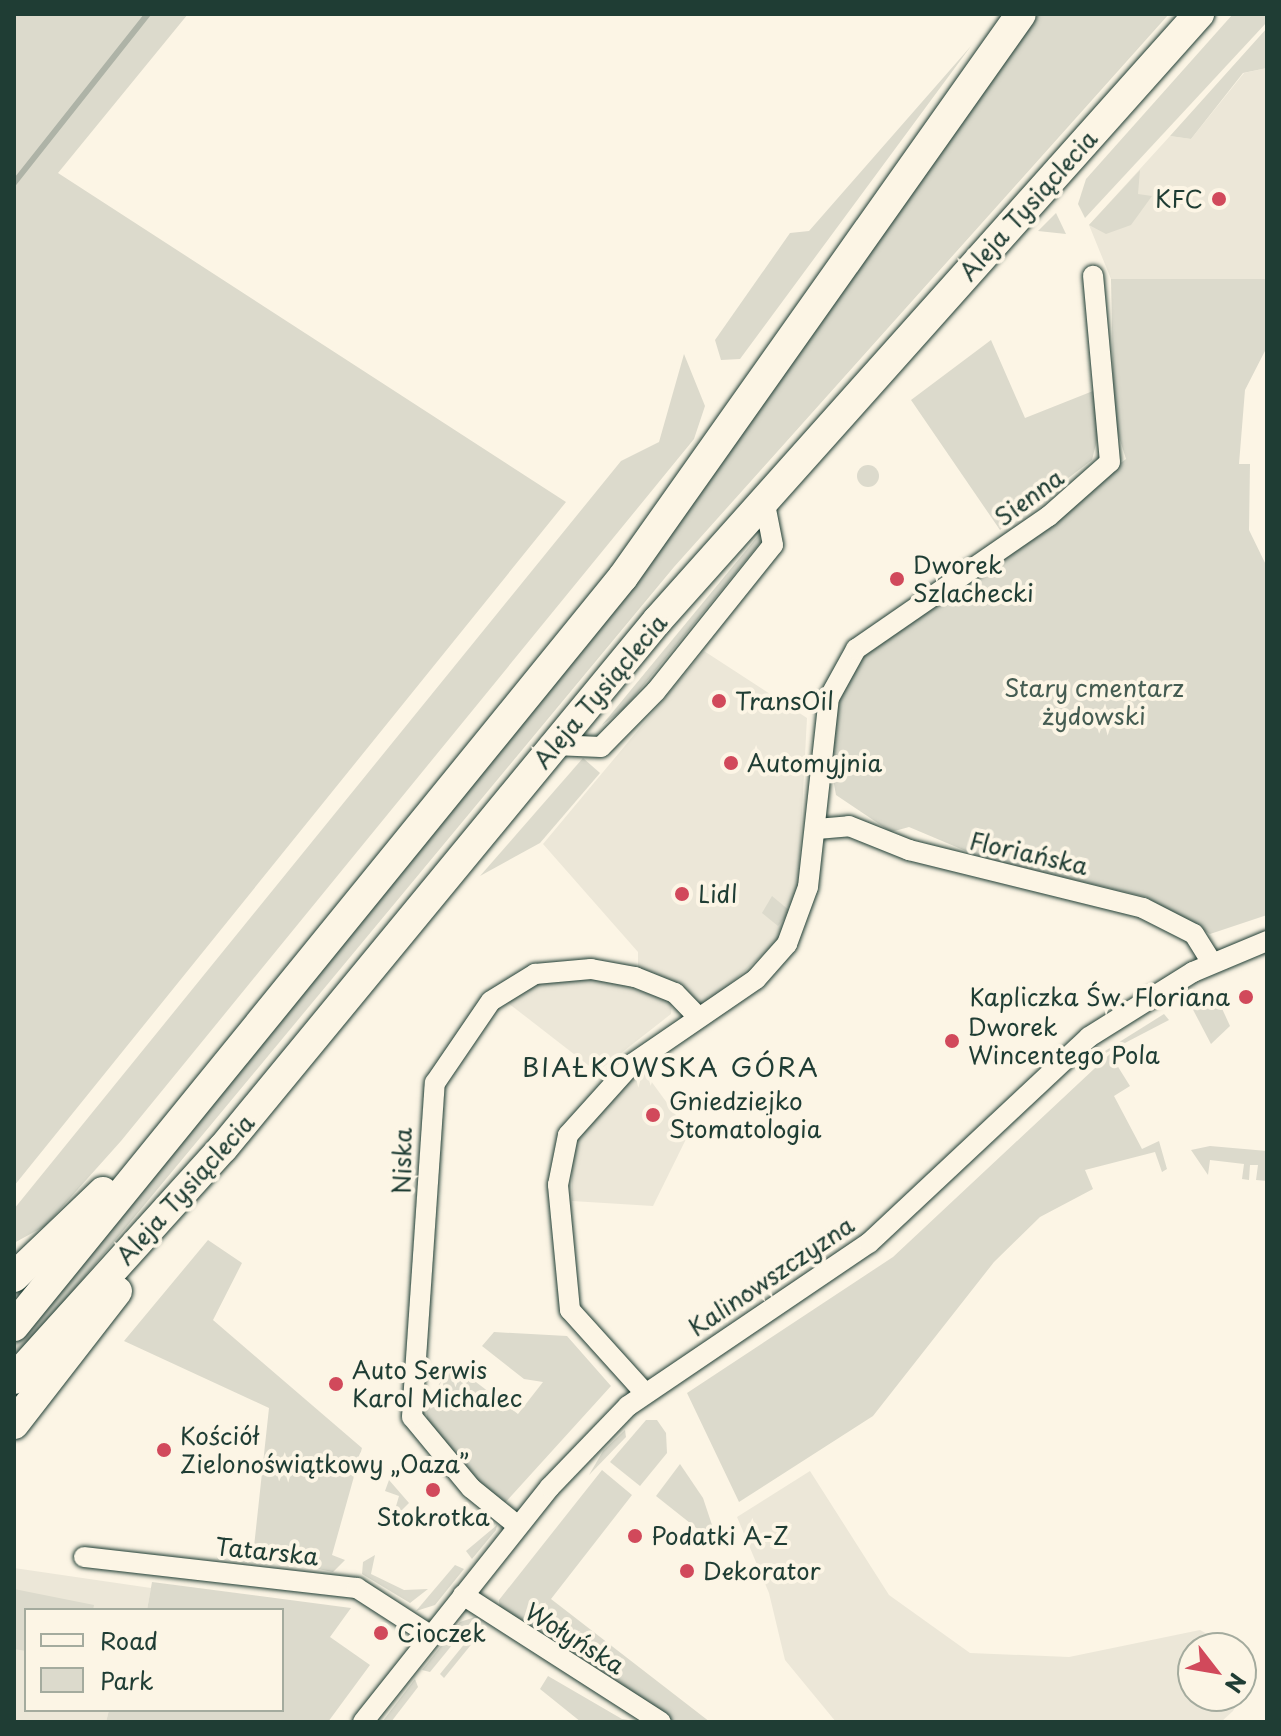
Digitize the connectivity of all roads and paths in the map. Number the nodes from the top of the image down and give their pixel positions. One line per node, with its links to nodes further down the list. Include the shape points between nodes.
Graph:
1 (1021, 14): 10 (main road, Aleja Tysiąclecia, via 623,577)
2 (1199, 14): 4 (main road, Aleja Tysiąclecia)
3 (1093, 276): 6 (street, Sienna, via 1110,462 1049,516 856,649 822,729)
4 (764, 499): 5 (main road, Aleja Tysiąclecia); 5 (street, via 773,545 648,700 601,747)
5 (554, 745): 11 (main road, Aleja Tysiąclecia)
6 (817, 829): 8 (street, Floriańska, via 849,826 909,850 1143,908 1194,934); 9 (street, via 808,887 787,944 756,979)
7 (1267, 941): 8 (street, Kalinowszczyzna)
8 (1212, 963): 15 (street, Kalinowszczyzna, via 1089,1037 869,1243)
9 (698, 1017): 15 (street, via 603,1090 562,1150 558,1185 572,1318); 17 (street, Niska, via 675,993 635,977 591,969 535,974 491,1001 435,1083 412,1417 471,1488)
10 (202, 1096): 12 (main road); 13 (main road, Aleja Tysiąclecia)
11 (223, 1148): 14 (main road, Aleja Tysiąclecia); 16 (main road)
12 (14, 1277)
13 (14, 1326)
14 (14, 1379)
15 (645, 1393): 17 (street, Kalinowszczyzna)
16 (14, 1424)
17 (518, 1526): 19 (street, Kalinowszczyzna)
18 (84, 1557): 20 (street, Tatarska, via 345,1585)
19 (463, 1595): 20 (street, Kalinowszczyzna); 22 (street, Wołyńska)
20 (430, 1635): 21 (street, Kalinowszczyzna)
21 (363, 1722)
22 (661, 1722)

